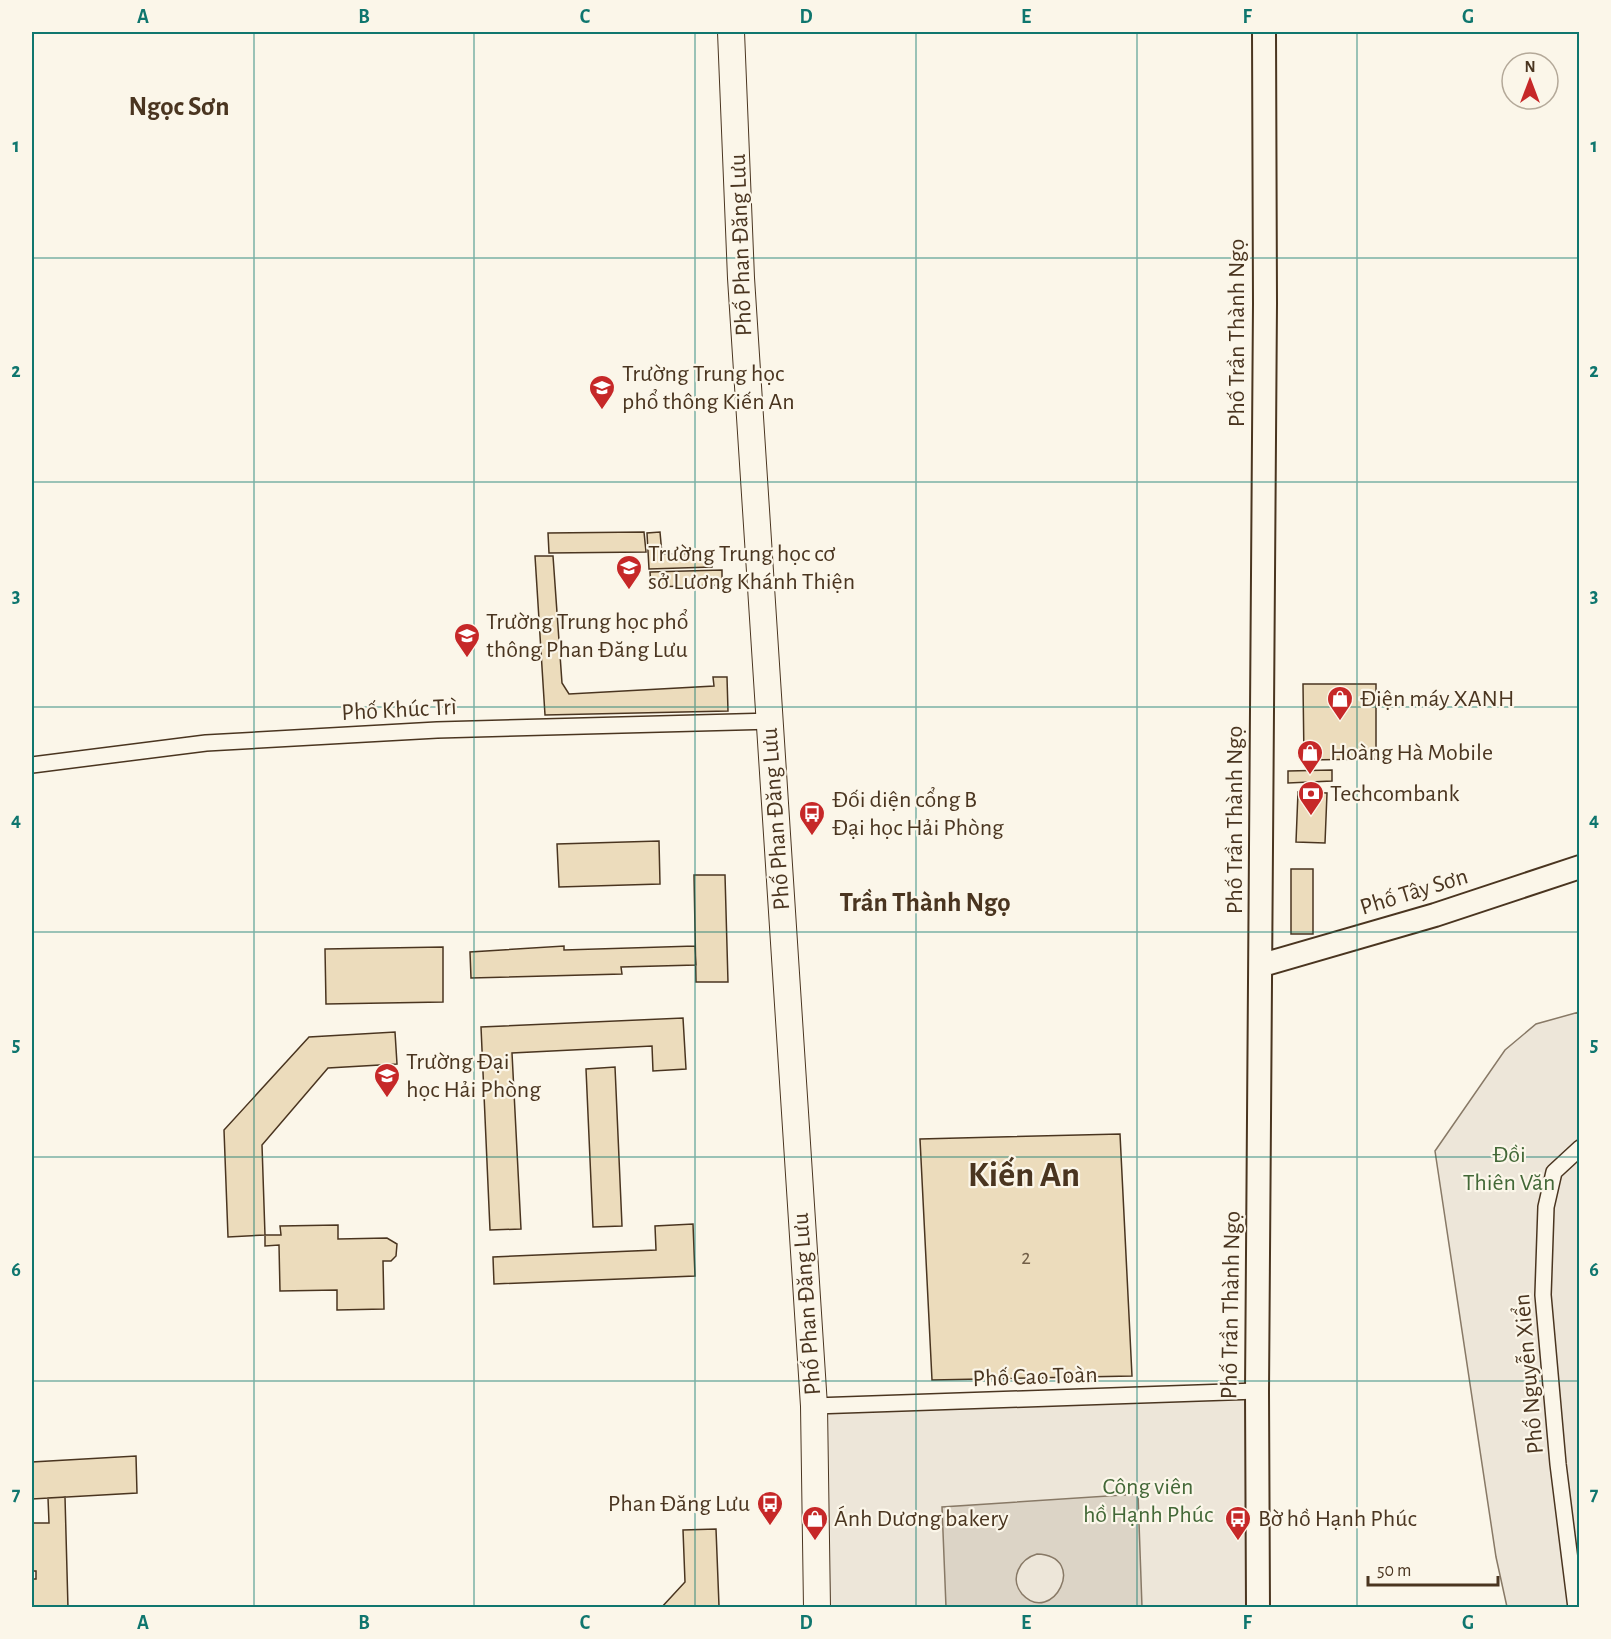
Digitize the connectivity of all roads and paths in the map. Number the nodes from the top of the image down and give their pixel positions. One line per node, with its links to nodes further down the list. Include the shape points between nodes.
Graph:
1 (731, 32): 3 (main road, Phố Phan Đăng Lưu, via 741,279)
2 (1264, 32): 6 (main road, Phố Trần Thành Ngọ)
3 (770, 721): 4 (street, Phố Khúc Trì, via 437,730 206,743); 9 (main road, Phố Phan Đăng Lưu)
4 (32, 765)
5 (1580, 867): 6 (main road, Phố Tây Sơn, via 1435,915)
6 (1262, 965): 8 (main road, Phố Trần Thành Ngọ)
7 (1580, 1148): 12 (street, Phố Nguyễn Xiển, via 1554,1172 1546,1207 1543,1295)
8 (1257, 1391): 9 (street, Phố Cao Toàn); 11 (main road, Phố Trần Thành Ngọ)
9 (814, 1406): 10 (main road, Phố Phan Đăng Lưu)
10 (817, 1608)
11 (1258, 1608)
12 (1576, 1608)

